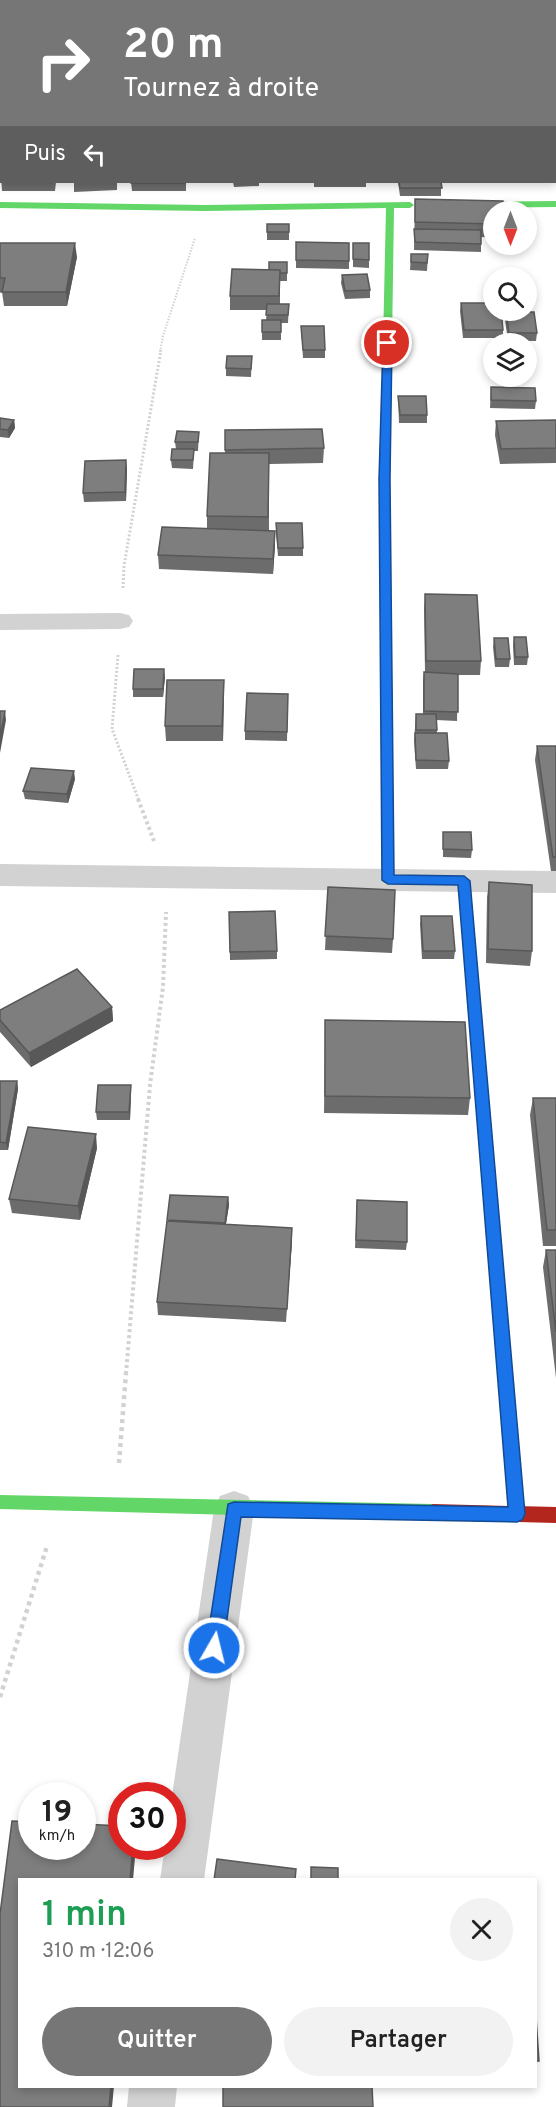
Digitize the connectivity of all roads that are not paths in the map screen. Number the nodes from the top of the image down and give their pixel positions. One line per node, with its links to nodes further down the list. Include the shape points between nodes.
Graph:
1 (556, 204): 4 (street)
2 (0, 205): 5 (street)
3 (426, 205): 5 (street)
4 (449, 205)
5 (390, 206): 9 (street, via 385,479)
6 (120, 621): 7 (street)
7 (0, 622)
8 (0, 875): 9 (street)
9 (388, 880): 10 (street)
10 (464, 881): 11 (street); 14 (street)
11 (556, 882)
12 (0, 1502): 13 (street)
13 (234, 1509): 14 (street); 16 (street)
14 (517, 1514): 15 (street)
15 (556, 1515)
16 (182, 1878)
17 (153, 2088): 18 (street)
18 (151, 2107)

